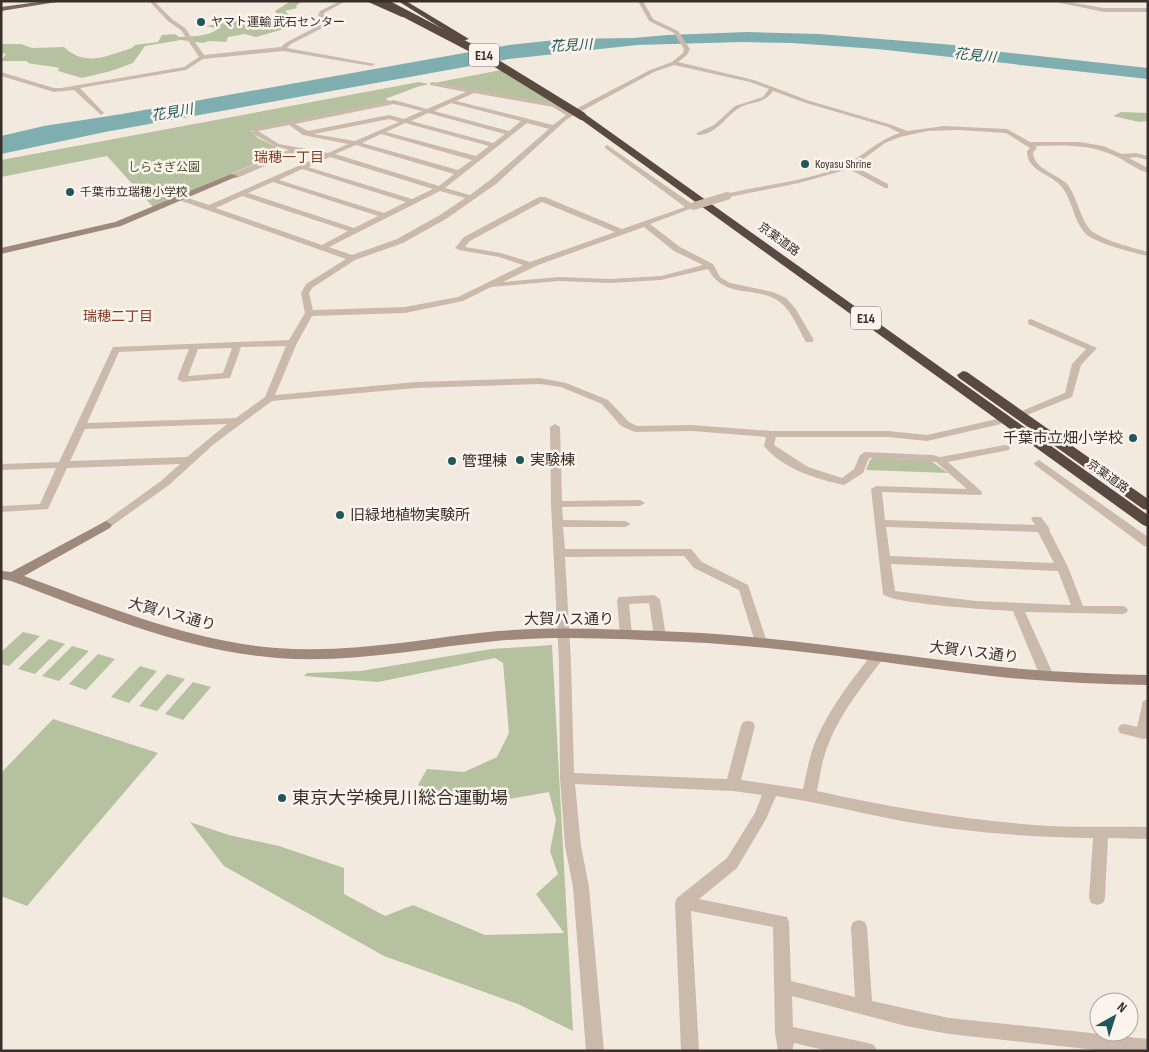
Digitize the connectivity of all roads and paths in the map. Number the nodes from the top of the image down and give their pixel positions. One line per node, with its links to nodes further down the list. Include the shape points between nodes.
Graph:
1 (44, 1): 11 (main road)
2 (60, 1): 12 (main road)
3 (150, 1): 16 (street, via 183,29)
4 (344, 1): 15 (street, via 322,12 324,25)
5 (369, 1): 14 (highway, bridge)
6 (381, 1): 14 (highway, 京葉道路 / E14, bridge)
7 (390, 1): 14 (highway, 京葉道路 / E14)
8 (401, 1): 14 (highway)
9 (640, 1): 17 (street, via 651,20 678,33 687,49)
10 (1053, 1): 13 (street, via 1104,10)
11 (39, 2): 12 (main road)
12 (1, 8)
13 (1148, 11)
14 (462, 40): 30 (highway, 京葉道路 / E14, bridge)
15 (284, 48): 16 (street); 18 (street)
16 (202, 57): 23 (street, via 186,68)
17 (674, 63): 24 (street, via 752,81); 29 (street, via 652,71)
18 (372, 64)
19 (1, 74): 20 (street)
20 (12, 77): 21 (street); 23 (street, via 54,90)
21 (1, 81)
22 (432, 84): 25 (street)
23 (76, 88): 28 (street)
24 (772, 89): 37 (street); 39 (street, via 765,98 737,107 716,126)
25 (472, 91): 26 (street); 29 (street, via 556,105)
26 (449, 101): 27 (street); 31 (street)
27 (427, 110): 32 (street); 33 (street, via 394,102); 36 (street)
28 (101, 113)
29 (570, 115): 34 (street)
30 (587, 115): 95 (highway, 京葉道路 / E14); 98 (highway, 京葉道路 / E14)
31 (526, 120): 34 (street); 36 (street)
32 (404, 121): 35 (street); 38 (street, via 388,117); 42 (street)
33 (290, 123): 38 (street); 44 (street, via 254,132 268,141)
34 (555, 128): 59 (street)
35 (380, 132): 40 (street); 48 (street)
36 (510, 132): 42 (street)
37 (904, 132): 41 (street, via 982,129 1012,133); 49 (street, via 871,148)
38 (305, 134): 40 (street)
39 (699, 134)
40 (356, 143): 45 (street); 52 (street)
41 (1029, 144): 46 (street, via 1068,143); 69 (street, via 1034,148 1030,151 1031,160 1065,186 1089,233)
42 (494, 145): 48 (street)
43 (607, 147): 61 (street)
44 (296, 150): 45 (street); 53 (street)
45 (330, 155): 50 (street); 56 (street)
46 (1122, 156): 47 (street); 51 (street)
47 (1148, 158)
48 (477, 159): 52 (street)
49 (849, 166): 55 (street); 61 (street, bridge, via 798,182 727,196)
50 (302, 167): 54 (street); 60 (street)
51 (1148, 171)
52 (459, 173): 56 (street)
53 (234, 176): 58 (street)
54 (272, 180): 57 (street); 63 (street)
55 (884, 186)
56 (440, 188): 59 (street); 60 (street)
57 (242, 194): 62 (street); 65 (street)
58 (182, 198): 62 (street); 68 (street, via 107,227)
59 (472, 198): 70 (street, via 420,231)
60 (413, 202): 63 (street)
61 (692, 207): 64 (street)
62 (209, 208): 67 (street)
63 (384, 216): 65 (street)
64 (645, 224): 66 (street); 72 (street, via 677,248)
65 (354, 231): 67 (street)
66 (623, 232): 71 (street); 71 (street, via 542,199 467,239 459,248 501,255)
67 (323, 247): 70 (street)
68 (1, 251)
69 (1148, 254)
70 (352, 258): 74 (street, via 309,286 305,293)
71 (530, 265): 73 (street)
72 (710, 266): 73 (street, via 661,278 559,279); 76 (street, via 715,276 727,285 770,294 782,300 791,308)
73 (492, 284): 74 (street, via 460,299 406,310)
74 (309, 313): 77 (street)
75 (1031, 322): 81 (street, via 1092,348 1078,364 1069,395)
76 (809, 340)
77 (292, 343): 78 (street); 80 (street)
78 (237, 345): 79 (street); 79 (street, via 227,376 182,379)
79 (194, 347): 84 (street, via 116,349)
80 (269, 398): 82 (street); 86 (street, via 416,385 540,381 563,385 605,402 625,424 635,429 692,428)
81 (1027, 412)
82 (237, 421): 84 (street); 88 (street)
83 (997, 422): 86 (street, via 934,437)
84 (82, 426): 91 (street)
85 (555, 427): 94 (street)
86 (772, 434): 89 (street, via 769,446 785,459 804,470 844,482 859,471 865,455)
87 (1005, 448): 89 (street)
88 (190, 460): 91 (street); 102 (street, via 165,483)
89 (940, 460): 100 (street, via 977,493 876,489)
90 (1039, 463): 104 (street)
91 (65, 464): 92 (street); 96 (street, via 44,507)
92 (1, 467)
93 (640, 503): 94 (street)
94 (556, 504): 99 (street)
95 (1148, 506)
96 (1, 509)
97 (1037, 519): 103 (street)
98 (1148, 522)
99 (557, 523): 101 (street); 105 (street)
100 (880, 523): 103 (street); 106 (street)
101 (625, 524)
102 (106, 525): 108 (street)
103 (1044, 529): 107 (street)
104 (1148, 543)
105 (559, 554): 112 (street); 115 (street, via 687,552 698,565 744,588)
106 (885, 560): 107 (street); 109 (street, via 889,594 936,602)
107 (1062, 567): 110 (street)
108 (7, 576): 112 (street, 大賀ハス通り, via 155,629 246,649 286,654 340,655 499,636)
109 (1016, 607): 110 (street); 117 (street)
110 (1079, 610): 111 (street)
111 (1122, 610)
112 (564, 634): 113 (street, 大賀ハス通り); 122 (street)
113 (626, 635): 114 (street, 大賀ハス通り); 114 (street, via 623,600 654,599)
114 (660, 636): 115 (street, 大賀ハス通り)
115 (761, 642): 116 (street, 大賀ハス通り)
116 (878, 656): 117 (street, 大賀ハス通り); 125 (street, via 833,718 820,746)
117 (1047, 676): 118 (street, 大賀ハス通り)
118 (1148, 680)
119 (1148, 704): 121 (street, via 1144,734)
120 (748, 726): 123 (street)
121 (1125, 729)
122 (567, 778): 123 (street); 134 (street, via 573,846 581,887)
123 (733, 784): 124 (street)
124 (772, 789): 125 (street); 129 (street, via 761,815 732,864)
125 (809, 795): 126 (street, via 947,822 1036,831)
126 (1101, 831): 127 (street); 128 (street)
127 (1148, 833)
128 (1097, 898)
129 (683, 903): 131 (street, via 781,922); 135 (street)
130 (858, 927): 132 (street)
131 (782, 986): 132 (street); 136 (street, via 784,1040)
132 (864, 1008): 133 (street, via 949,1026)
133 (1148, 1047)
134 (595, 1051)
135 (690, 1051)
136 (868, 1051)

